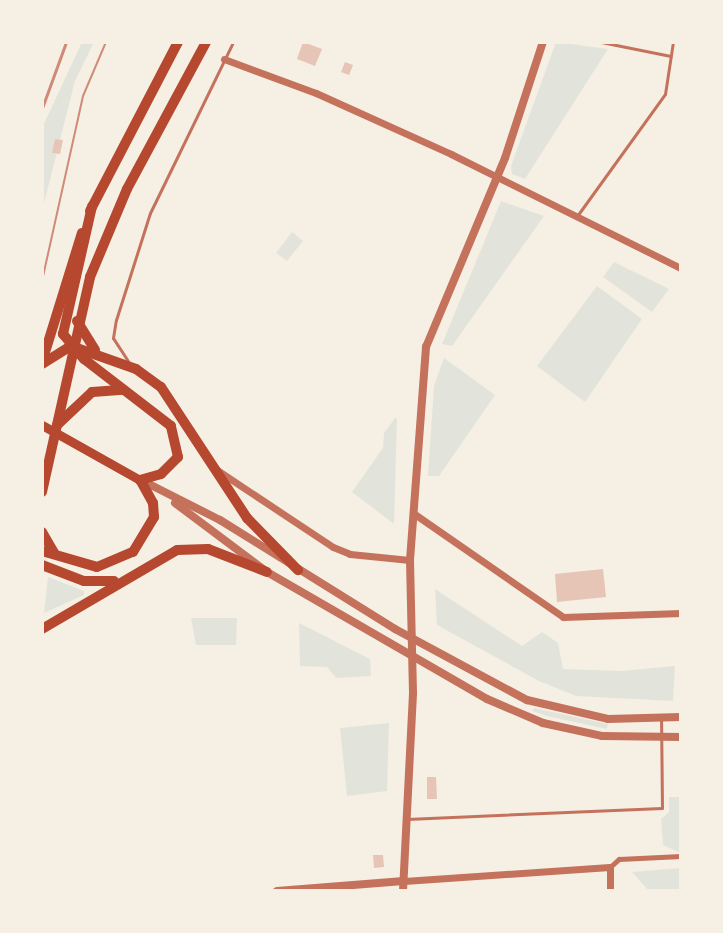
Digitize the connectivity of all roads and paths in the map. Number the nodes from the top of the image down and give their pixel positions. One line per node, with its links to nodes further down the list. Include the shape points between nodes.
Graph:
1 (178, 42): 10 (main road)
2 (206, 42): 13 (main road, via 127,189)
3 (233, 42): 8 (lane)
4 (543, 42): 9 (street)
5 (601, 42): 7 (lane)
6 (673, 42): 7 (lane)
7 (671, 56): 11 (lane, via 665,94)
8 (224, 59): 9 (street, via 316,93); 17 (lane, via 171,161 123,296 113,338)
9 (497, 177): 11 (street); 24 (street, via 426,347)
10 (92, 206): 14 (main road, via 62,326); 16 (main road, via 56,304)
11 (577, 216): 12 (street)
12 (681, 268)
13 (76, 319): 14 (main road); 15 (main road, via 83,338)
14 (71, 346): 15 (main road); 16 (main road); 18 (main road); 19 (main road)
15 (96, 351): 17 (main road)
16 (42, 363)
17 (136, 369): 20 (main road, via 174,401)
18 (123, 390): 19 (main road, via 92,392); 21 (main road, via 177,437 178,457 172,466)
19 (47, 427): 21 (main road); 23 (main road)
20 (217, 470): 28 (street, via 333,547 362,556); 30 (main road, via 247,518)
21 (140, 480): 22 (street); 27 (main road, via 153,503 154,517 133,552 97,567)
22 (155, 488): 30 (street, via 220,520); 31 (street)
23 (42, 492)
24 (413, 513): 28 (street); 33 (street, via 563,617)
25 (42, 532): 27 (main road)
26 (42, 551): 27 (main road)
27 (54, 553)
28 (410, 560): 35 (street)
29 (42, 565): 32 (main road, via 84,581)
30 (298, 570): 35 (street)
31 (267, 572): 32 (main road, via 226,553 192,548 164,556); 36 (street)
32 (120, 580): 34 (main road)
33 (681, 613)
34 (42, 629)
35 (411, 638): 36 (street); 38 (street, via 492,683 549,707 608,719)
36 (412, 657): 40 (street, via 543,723 602,736); 41 (street)
37 (681, 717): 38 (street)
38 (661, 719): 40 (lane)
39 (681, 737): 40 (street)
40 (661, 738): 41 (lane, via 662,808)
41 (407, 819): 44 (street)
42 (681, 856): 43 (street, via 619,859)
43 (610, 867): 44 (street); 46 (street)
44 (404, 886): 45 (street)
45 (277, 891)
46 (610, 891)

